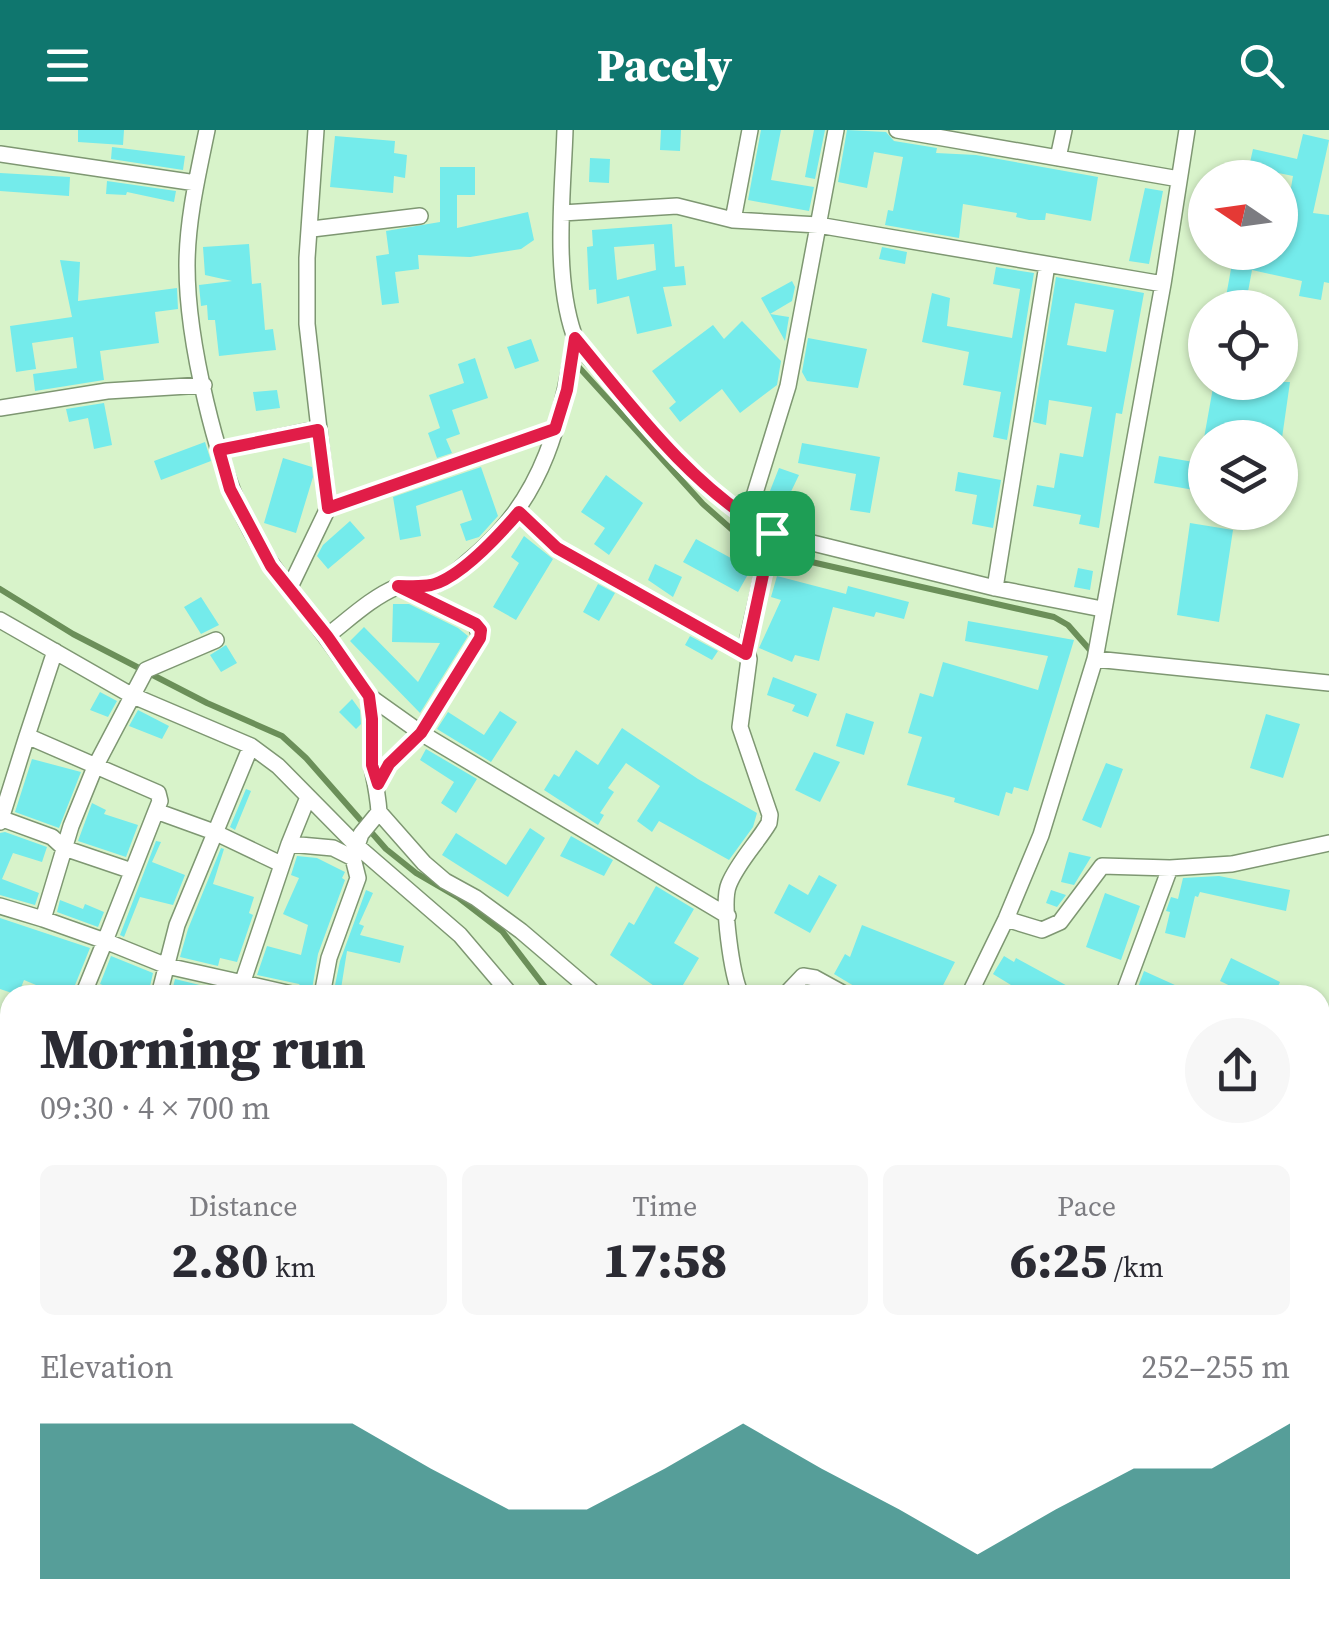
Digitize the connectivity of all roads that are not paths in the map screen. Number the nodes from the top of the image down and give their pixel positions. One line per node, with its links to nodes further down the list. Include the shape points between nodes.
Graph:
1 (207, 130): 12 (street)
2 (316, 130): 17 (street)
3 (565, 130): 13 (street)
4 (750, 130): 15 (street)
5 (836, 130): 16 (street)
6 (896, 130): 10 (street)
7 (1064, 130): 10 (street)
8 (1187, 130): 11 (street)
9 (0, 154): 12 (street)
10 (1058, 158): 11 (street)
11 (1179, 179): 19 (street)
12 (196, 182): 21 (street, via 187,266)
13 (562, 213): 15 (street, via 677,206); 20 (street, via 564,282)
14 (420, 216): 17 (street)
15 (734, 220): 16 (street)
16 (818, 225): 18 (street); 28 (street, via 788,386)
17 (312, 229): 24 (street, via 307,324)
18 (1048, 265): 19 (street); 32 (street)
19 (1163, 284): 33 (street)
20 (575, 338): 23 (street); 28 (street, via 653,433)
21 (204, 385): 22 (street); 25 (street)
22 (0, 408)
23 (555, 429): 26 (street); 27 (street)
24 (318, 430): 25 (street); 26 (street)
25 (219, 450): 31 (street, via 251,532)
26 (328, 508): 31 (street)
27 (519, 512): 30 (street, via 458,571 434,584); 38 (street, via 557,548)
28 (747, 519): 29 (street)
29 (772, 533): 32 (street); 38 (street)
30 (398, 586): 35 (street); 43 (street, via 481,630)
31 (290, 587): 35 (street)
32 (995, 588): 33 (street)
33 (1102, 609): 39 (street)
34 (0, 620): 37 (street)
35 (327, 636): 42 (street)
36 (216, 640): 40 (street)
37 (56, 651): 40 (street); 44 (street)
38 (746, 654): 61 (street, via 740,728 770,815 729,883)
39 (1095, 660): 41 (street); 63 (street)
40 (138, 683): 45 (street); 46 (street)
41 (1329, 683)
42 (369, 696): 43 (street); 47 (street)
43 (421, 733): 47 (street); 61 (street)
44 (27, 736): 46 (street); 51 (street)
45 (252, 746): 48 (street); 52 (street)
46 (95, 768): 49 (street, via 158,793); 56 (street)
47 (378, 784): 50 (street)
48 (308, 797): 54 (street); 55 (street)
49 (156, 811): 52 (street); 59 (street)
50 (377, 816): 55 (street); 72 (street, via 424,863)
51 (0, 819): 56 (street, via 52,837)
52 (214, 832): 57 (street); 65 (street, via 176,925)
53 (1329, 842): 58 (street, via 1232,864)
54 (288, 844): 55 (street); 57 (street)
55 (357, 846): 70 (street, via 358,878); 71 (street, via 460,935)
56 (64, 848): 59 (street); 62 (street)
57 (282, 864): 66 (street)
58 (1170, 868): 63 (street, via 1102,866 1060,922 1042,930); 77 (street)
59 (132, 871): 64 (street)
60 (0, 906): 62 (street)
61 (728, 916): 73 (street)
62 (43, 919): 64 (street)
63 (1006, 919): 76 (street)
64 (105, 941): 65 (street); 67 (street)
65 (167, 966): 66 (street); 68 (street)
66 (243, 981): 69 (street)
67 (86, 985)
68 (162, 985)
69 (258, 985)
70 (324, 985)
71 (502, 985)
72 (584, 985)
73 (737, 985)
74 (794, 985): 75 (street, via 803,976)
75 (828, 985)
76 (974, 985)
77 (1127, 985)

